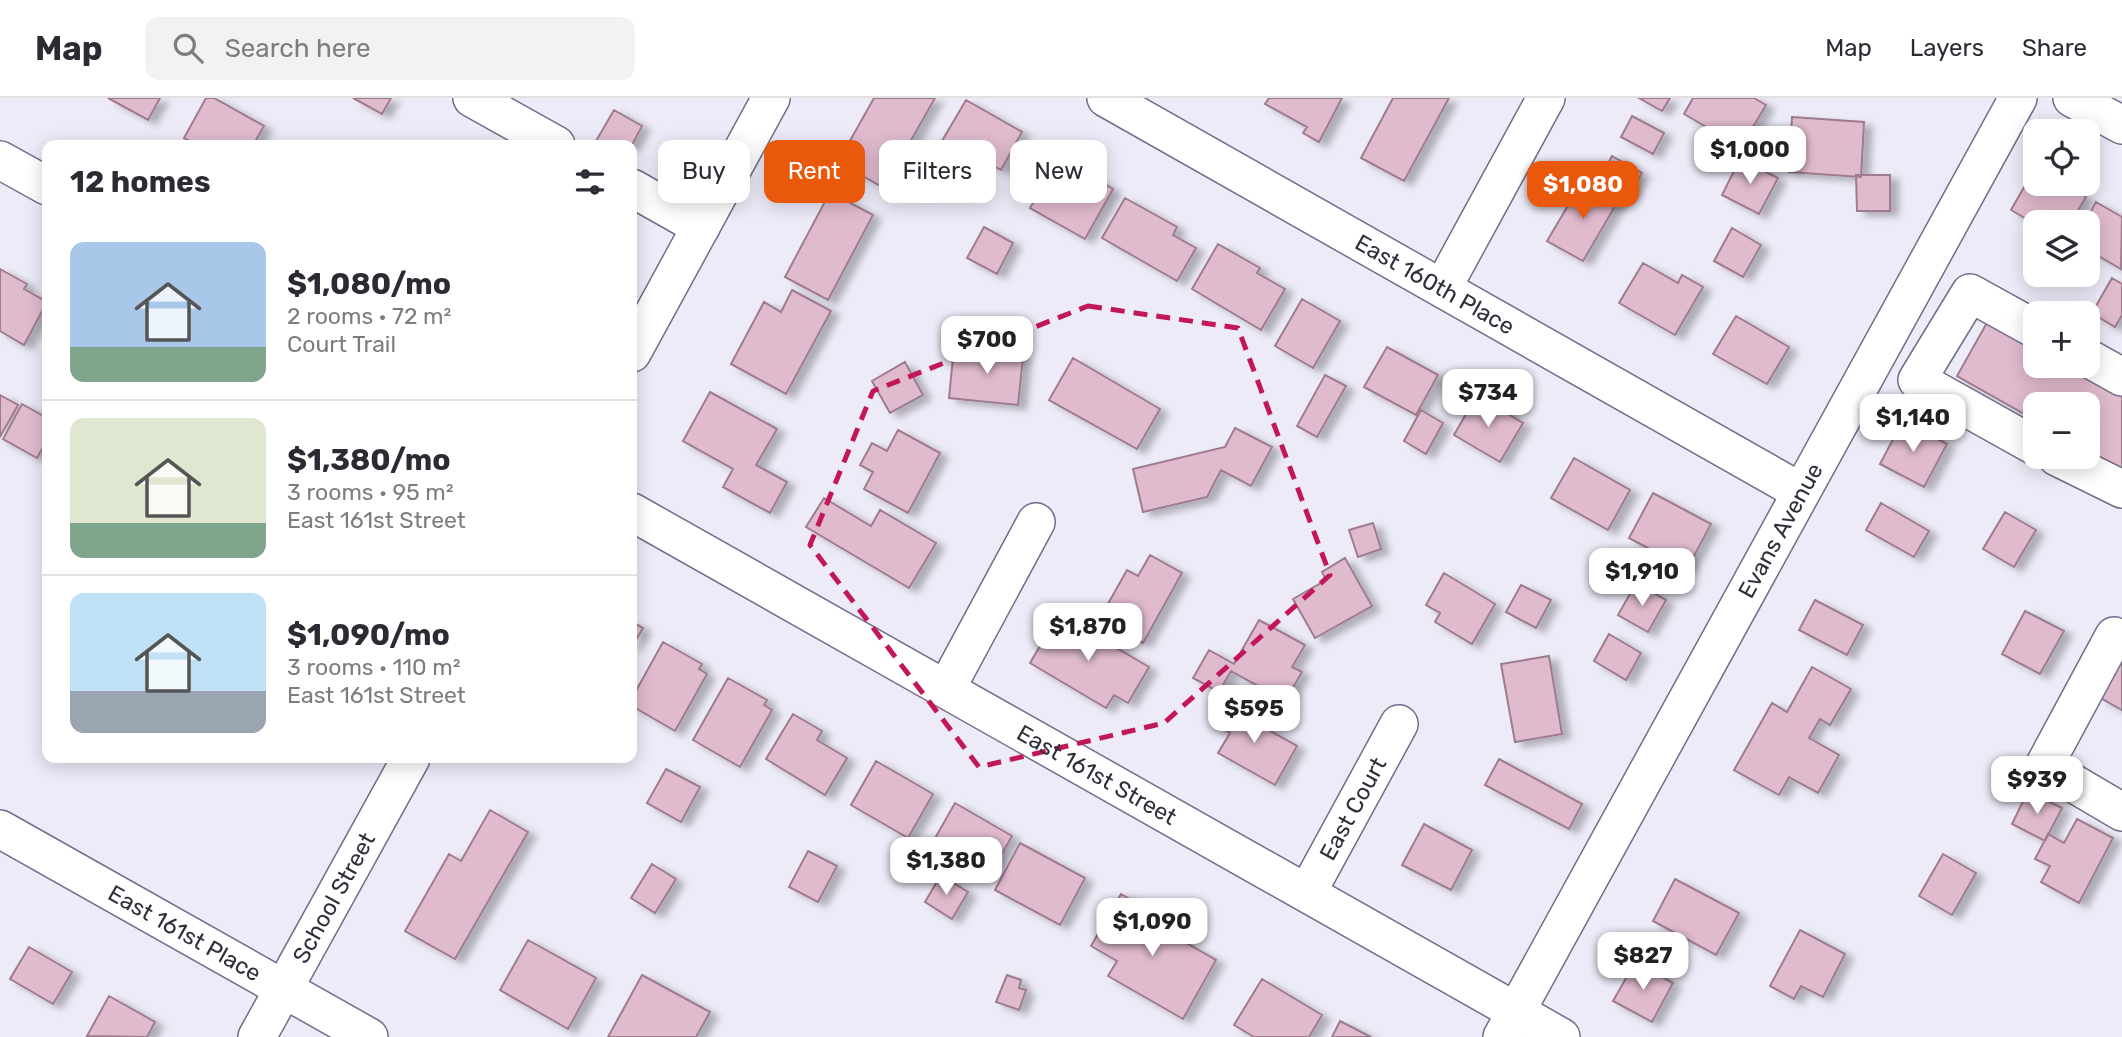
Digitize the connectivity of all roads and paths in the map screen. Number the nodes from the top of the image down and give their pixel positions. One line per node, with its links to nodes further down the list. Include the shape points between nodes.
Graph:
1 (472, 98): 8 (street)
2 (771, 98): 12 (street)
3 (1106, 98): 13 (street, East 160th Place)
4 (1546, 98): 13 (street)
5 (2018, 98): 21 (street, Evans Avenue)
6 (2072, 98): 7 (street)
7 (2122, 125)
8 (547, 140)
9 (0, 160): 10 (street)
10 (42, 183)
11 (637, 191): 12 (street)
12 (701, 227): 15 (street)
13 (1443, 287): 21 (street, East 160th Place)
14 (2023, 322): 18 (street, via 1970,293 1917,380)
15 (637, 344)
16 (2100, 365): 17 (street)
17 (2122, 377)
18 (2023, 439)
19 (2081, 469): 20 (street)
20 (2122, 489)
21 (1801, 492): 32 (street, Evans Avenue)
22 (637, 515): 25 (street, East 161st Street)
23 (1036, 522): 25 (street)
24 (2122, 640): 28 (street, via 2114,636 2044,766)
25 (946, 689): 30 (street, East 161st Street)
26 (1399, 724): 30 (street, East Court)
27 (408, 763): 31 (street, School Street)
28 (2122, 812)
29 (0, 830): 31 (street, East 161st Place)
30 (1307, 893): 32 (street, East 161st Street)
31 (284, 989): 33 (street, School Street); 34 (street, East 161st Place)
32 (1509, 1024): 35 (street, East 161st Street)
33 (257, 1037)
34 (369, 1037)
35 (1561, 1037)

